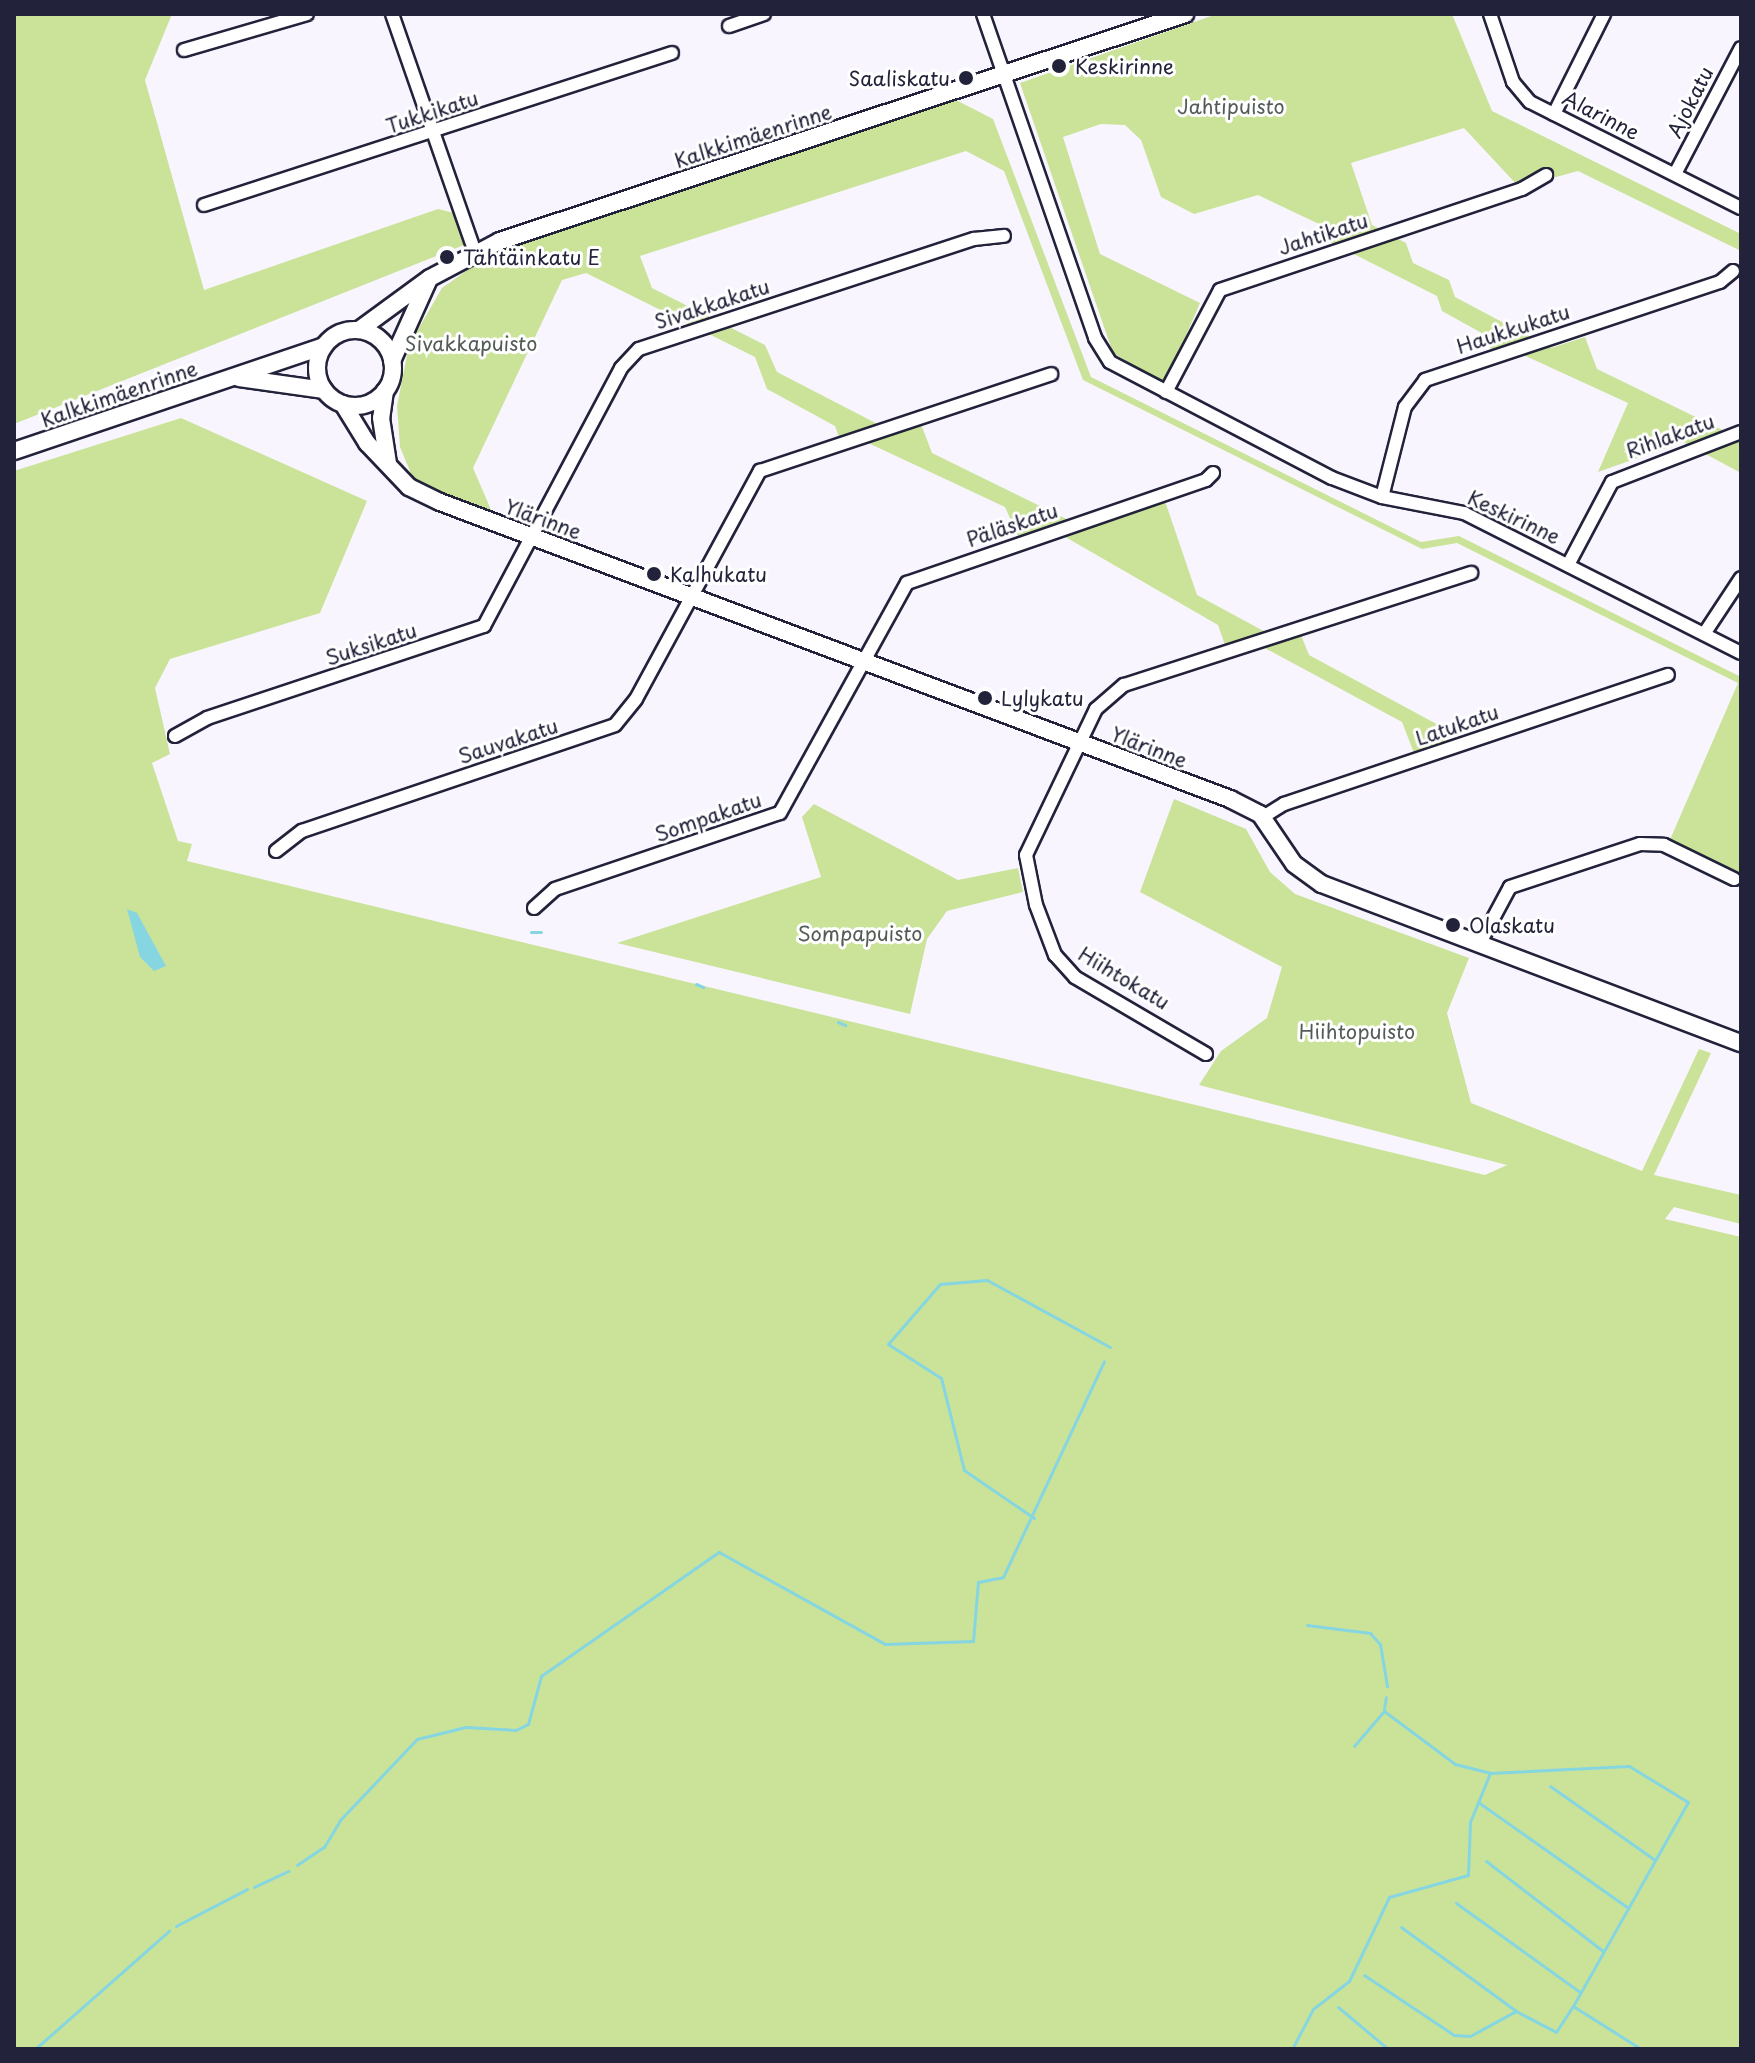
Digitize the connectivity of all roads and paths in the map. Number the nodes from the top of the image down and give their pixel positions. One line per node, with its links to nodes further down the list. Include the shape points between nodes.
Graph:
1 (307, 14): 10 (street)
2 (392, 14): 14 (street)
3 (764, 14): 8 (street)
4 (983, 14): 12 (street)
5 (1185, 14): 12 (street, Kalkkimäenrinne)
6 (1490, 14): 13 (street, Alarinne, via 1518,90)
7 (1604, 14): 13 (street)
8 (729, 26)
9 (1741, 48): 15 (street, Ajokatu)
10 (184, 50)
11 (672, 53): 14 (street, Tukkikatu)
12 (1004, 74): 20 (street, Kalkkimäenrinne); 30 (street, Keskirinne, via 1100,349 1119,368)
13 (1554, 114): 15 (street, Alarinne)
14 (431, 133): 17 (street, Tukkikatu); 20 (street)
15 (1675, 174): 18 (street, Alarinne)
16 (1546, 175): 30 (street, Jahtikatu, via 1522,189 1220,290)
17 (204, 205)
18 (1741, 208)
19 (1004, 236): 37 (street, Sivakkakatu, via 974,239 639,349 621,368)
20 (475, 253): 22 (street, Kalkkimäenrinne)
21 (1733, 271): 36 (street, Haukkukatu, via 1720,282 1425,380 1405,407)
22 (430, 278): 23 (street, Kalkkimäenrinne); 25 (street)
23 (359, 330): 24 (street, via 343,332); 25 (street, via 380,340)
24 (324, 346): 27 (street, Kalkkimäenrinne); 28 (street, via 317,368)
25 (392, 361): 29 (street)
26 (1051, 374): 41 (street, via 760,471)
27 (237, 377): 28 (street, Kalkkimäenrinne); 33 (street, Kalkkimäenrinne)
28 (324, 390): 31 (street)
29 (385, 391): 31 (street, via 366,405); 34 (street, via 381,418)
30 (1166, 392): 36 (street, Keskirinne)
31 (343, 404): 34 (street, Ylärinne)
32 (1741, 432): 38 (street, Rihlakatu, via 1612,482)
33 (14, 451)
34 (388, 465): 37 (street, Ylärinne, via 427,496)
35 (1213, 473): 44 (street, Päläskatu, via 1206,480 907,583)
36 (1382, 497): 38 (street, Keskirinne, via 1464,513)
37 (535, 537): 41 (street, Ylärinne); 46 (street, Suksikatu, via 494,616 477,630 207,718)
38 (1568, 565): 42 (street, Keskirinne)
39 (1471, 573): 47 (street, via 1124,685 1102,701)
40 (1741, 578): 42 (street)
41 (690, 595): 44 (street, Ylärinne); 49 (street, Sauvakatu, via 636,699 615,725 302,831)
42 (1704, 634): 43 (street, Keskirinne)
43 (1741, 653)
44 (863, 661): 47 (street, Ylärinne); 51 (street, Sompakatu, via 780,813 555,889)
45 (1668, 675): 48 (street, Latukatu, via 1284,804)
46 (175, 736)
47 (1080, 742): 48 (street, Ylärinne); 54 (street, Hiihtokatu, via 1026,855 1049,942 1075,977)
48 (1263, 817): 52 (street, via 1294,864 1322,884)
49 (276, 851)
50 (1734, 879): 52 (street, via 1664,845 1640,844 1510,887)
51 (534, 908)
52 (1481, 941): 53 (street)
53 (1741, 1043)
54 (1206, 1054)

